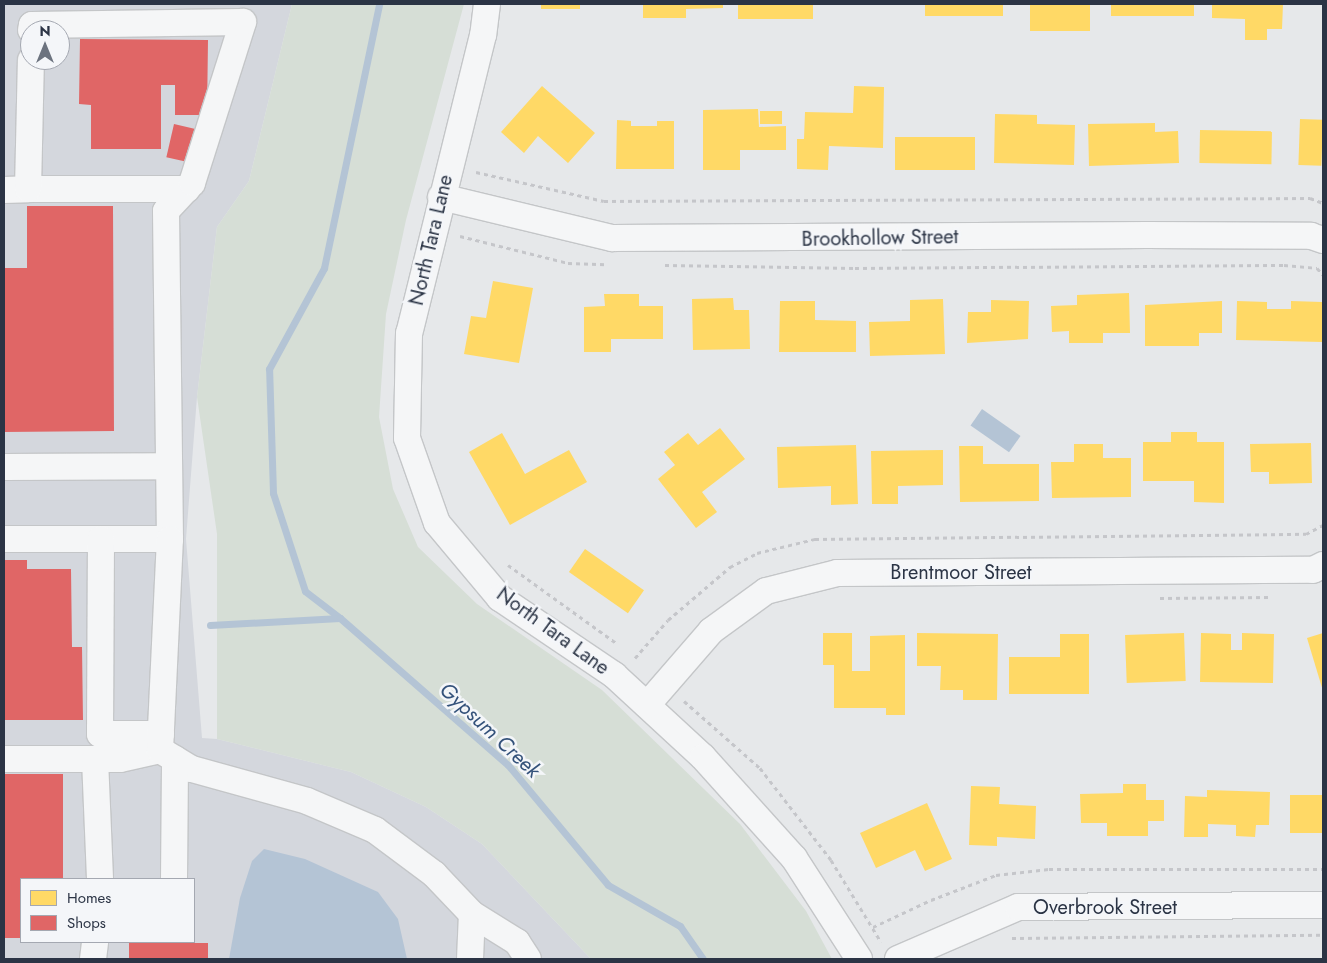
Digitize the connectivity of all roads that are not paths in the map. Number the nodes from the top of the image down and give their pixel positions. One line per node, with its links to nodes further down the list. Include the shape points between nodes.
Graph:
1 (487, 4): 6 (street, North Tara Lane, via 483,35)
2 (70, 24): 4 (street, via 243,22 192,184)
3 (30, 70): 5 (street)
4 (187, 188): 5 (street); 9 (street, via 166,211)
5 (16, 189)
6 (441, 197): 7 (street, Brookhollow Street, via 612,238 1147,235 1311,236); 14 (street, North Tara Lane, via 410,333 407,438 437,523 500,598 614,675)
7 (1323, 240)
8 (4, 466): 9 (street)
9 (169, 466): 12 (street)
10 (4, 539): 11 (street)
11 (101, 539): 12 (street); 15 (street, via 100,734)
12 (170, 539): 15 (street)
13 (1323, 565): 14 (street, Brentmoor Street, via 1313,570 837,573 766,591 711,631)
14 (647, 705): 27 (street, North Tara Lane, via 703,756 794,858)
15 (165, 748): 17 (street, via 120,759); 19 (street); 21 (street, via 192,769 307,800 375,830 434,874)
16 (4, 759): 17 (street)
17 (95, 759): 18 (street)
18 (100, 878)
19 (174, 878)
20 (1323, 905): 23 (street, Overbrook Street, via 1018,907)
21 (472, 914): 25 (street); 26 (street, via 517,942)
22 (95, 943): 24 (street)
23 (890, 951)
24 (94, 959)
25 (470, 959)
26 (528, 959)
27 (859, 959)

